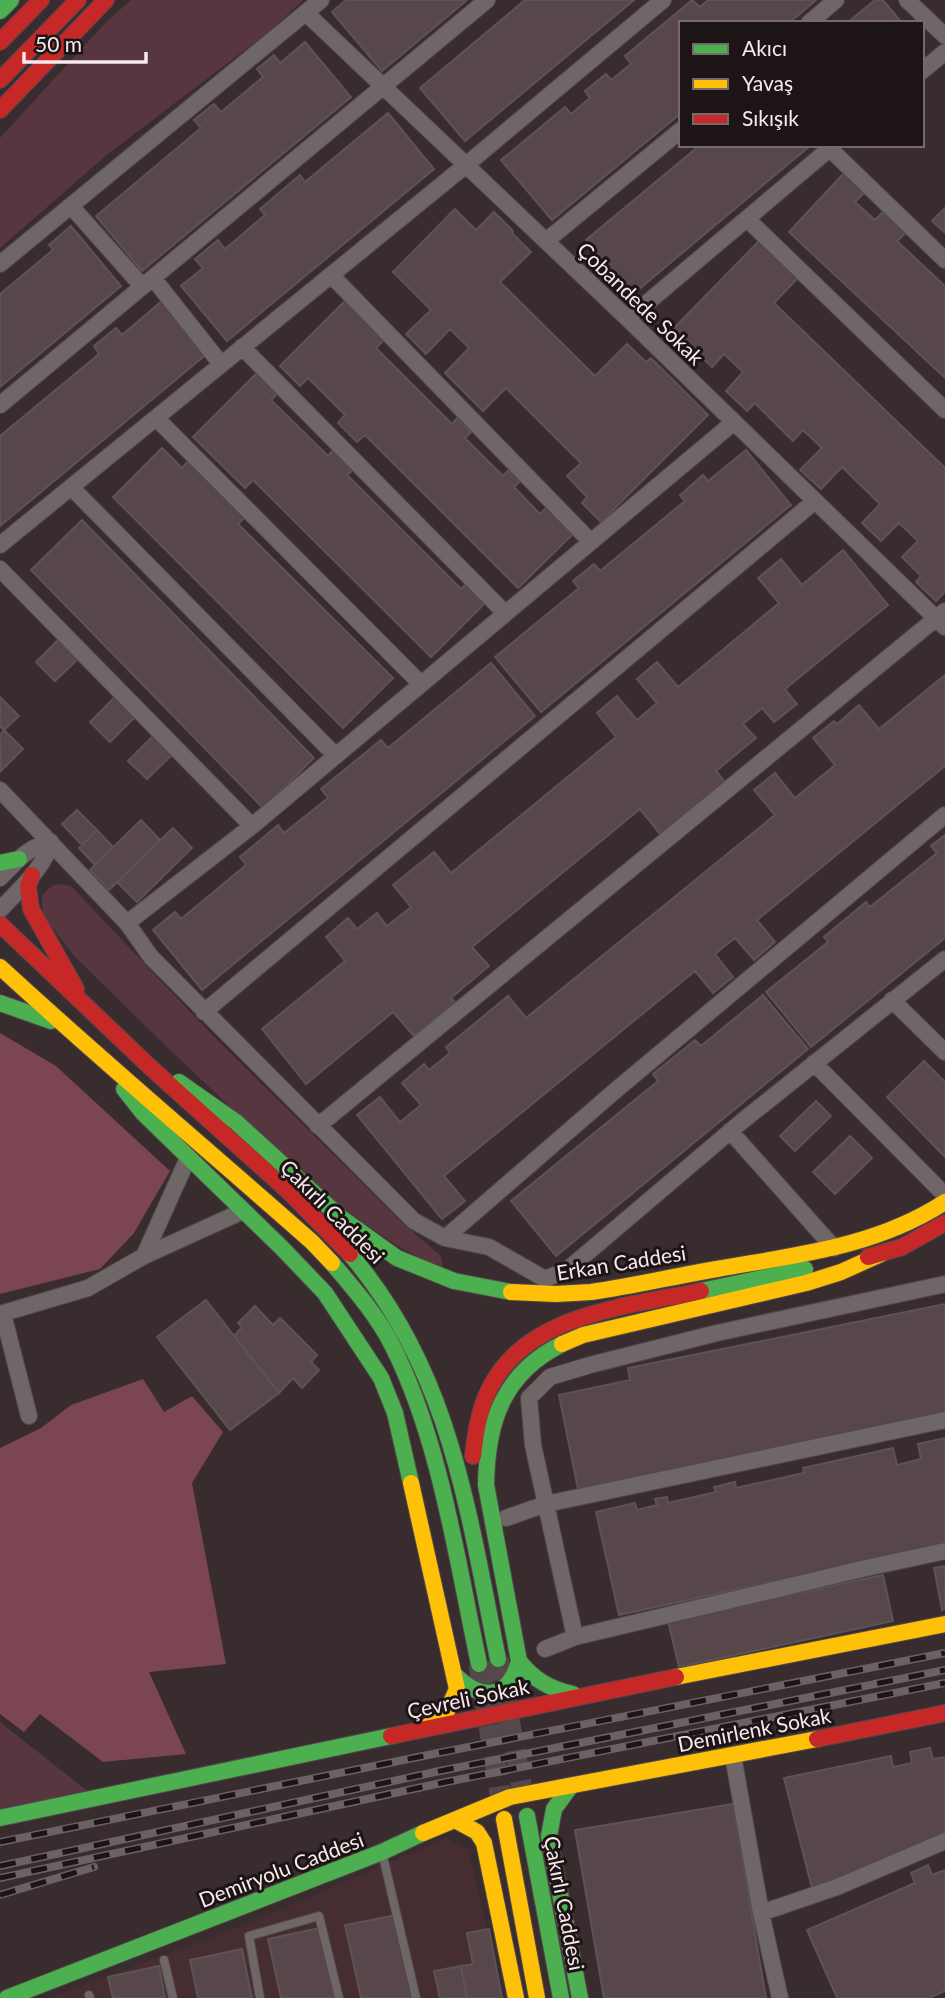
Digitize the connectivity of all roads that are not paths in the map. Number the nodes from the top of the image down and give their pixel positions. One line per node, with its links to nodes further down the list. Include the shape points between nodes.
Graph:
1 (11, 0): 10 (main road)
2 (41, 0): 14 (main road)
3 (78, 0): 17 (main road)
4 (107, 0): 19 (main road)
5 (321, 0): 11 (street)
6 (487, 0): 18 (street)
7 (663, 0): 22 (street)
8 (836, 0): 12 (street)
9 (907, 0): 13 (street)
10 (0, 11)
11 (306, 13): 18 (street, Çobandede Sokak); 23 (street)
12 (811, 21)
13 (945, 36)
14 (0, 42)
15 (945, 52): 16 (street)
16 (924, 69)
17 (0, 80)
18 (383, 86): 22 (street, Çobandede Sokak); 29 (street)
19 (0, 110)
20 (679, 132): 25 (street)
21 (832, 147): 24 (street); 26 (street)
22 (466, 165): 25 (street, Çobandede Sokak); 28 (street)
23 (71, 206): 27 (street); 29 (street)
24 (747, 219): 30 (street); 34 (street)
25 (547, 241): 30 (street, Çobandede Sokak)
26 (945, 260)
27 (0, 264)
28 (331, 275): 31 (street); 39 (street)
29 (147, 282): 32 (street); 33 (street)
30 (628, 319): 36 (street, Çobandede Sokak)
31 (242, 347): 32 (street); 42 (street)
32 (221, 364): 35 (street)
33 (0, 405)
34 (945, 410)
35 (156, 418): 37 (street); 44 (street)
36 (734, 422): 38 (street, Çobandede Sokak); 39 (street)
37 (71, 487): 40 (street); 45 (street)
38 (815, 501): 43 (street, Çobandede Sokak); 62 (street)
39 (591, 542): 42 (street)
40 (0, 545)
41 (0, 569): 48 (street)
42 (505, 613): 44 (street)
43 (942, 619): 68 (street)
44 (421, 684): 45 (street)
45 (336, 756): 48 (street)
46 (0, 790): 49 (street)
47 (945, 814): 75 (street)
48 (252, 826): 55 (street)
49 (51, 842): 50 (street, via 38,844); 52 (street, via 47,856); 55 (street)
50 (19, 859): 51 (main road); 53 (street)
51 (0, 863)
52 (32, 875): 54 (street); 61 (main road, via 28,887 31,909)
53 (0, 878)
54 (0, 910)
55 (127, 923): 62 (street, via 151,957)
56 (0, 924): 61 (main road, Çakırlı Caddesi)
57 (945, 959): 59 (street)
58 (0, 967): 63 (main road, Çakırlı Caddesi)
59 (892, 1000): 64 (street); 65 (street)
60 (0, 1003): 63 (main road)
61 (82, 1003): 67 (main road, Çakırlı Caddesi)
62 (204, 1012): 68 (street)
63 (64, 1026): 66 (main road, Çakırlı Caddesi)
64 (945, 1052)
65 (814, 1063): 69 (street); 71 (street)
66 (109, 1067): 70 (main road, via 143,1112); 92 (main road, Çakırlı Caddesi, via 312,1242 375,1316 405,1373 428,1433)
67 (153, 1070): 76 (main road, Erkan Caddesi, via 216,1105 379,1247 428,1271 481,1287 534,1294 580,1293); 85 (main road, Çakırlı Caddesi, via 326,1228 389,1306 418,1354 448,1427)
68 (318, 1126): 75 (street, via 414,1221)
69 (730, 1131): 75 (street, via 567,1270 545,1279 489,1247); 76 (street)
70 (188, 1158): 73 (main road); 78 (street)
71 (945, 1195)
72 (945, 1202): 76 (main road, Erkan Caddesi, via 884,1234)
73 (243, 1211): 78 (street); 93 (main road, via 325,1293 381,1378 395,1413)
74 (945, 1223): 77 (main road, Erkan Caddesi)
75 (445, 1238)
76 (834, 1248)
77 (881, 1255): 85 (main road, Erkan Caddesi, via 571,1320 523,1346 503,1366 478,1416 472,1472); 91 (main road, via 806,1283 559,1343 516,1377 496,1414 485,1461)
78 (144, 1256): 80 (street, via 88,1288)
79 (945, 1284): 83 (street, via 718,1333 550,1377 529,1398)
80 (1, 1314): 81 (street)
81 (29, 1416)
82 (945, 1420): 83 (street)
83 (546, 1504): 84 (street); 88 (street)
84 (506, 1518)
85 (474, 1545): 90 (main road, Çakırlı Caddesi)
86 (945, 1551): 88 (street)
87 (945, 1624): 94 (main road, Çevreli Sokak)
88 (575, 1637): 89 (street)
89 (545, 1649)
90 (498, 1659)
91 (519, 1661): 93 (main road, via 515,1677 491,1694 470,1690); 94 (main road, via 537,1682)
92 (479, 1664)
93 (455, 1675): 96 (main road, via 456,1698)
94 (579, 1696): 96 (main road, Çevreli Sokak)
95 (945, 1713): 97 (main road, Demirlenk Sokak)
96 (425, 1728): 100 (main road, Çevreli Sokak)
97 (733, 1756): 98 (main road, Demirlenk Sokak); 105 (street)
98 (571, 1786): 102 (main road, Demiryolu Caddesi, via 510,1797); 115 (main road, via 553,1809 549,1836)
99 (527, 1816): 114 (main road, Çakırlı Caddesi)
100 (0, 1818)
101 (504, 1819): 113 (main road, Çakırlı Caddesi)
102 (455, 1820): 104 (main road, Demiryolu Caddesi); 112 (main road, via 477,1832 484,1843)
103 (945, 1841): 105 (street)
104 (382, 1852): 107 (main road, Demiryolu Caddesi); 111 (lane)
105 (761, 1913): 116 (street)
106 (164, 1960): 108 (lane)
107 (7, 1998)
108 (173, 1998)
109 (260, 1998): 110 (lane, via 249,1936 319,1916)
110 (339, 1998)
111 (416, 1998)
112 (516, 1998)
113 (537, 1998)
114 (561, 1998)
115 (580, 1998)
116 (780, 1998)

